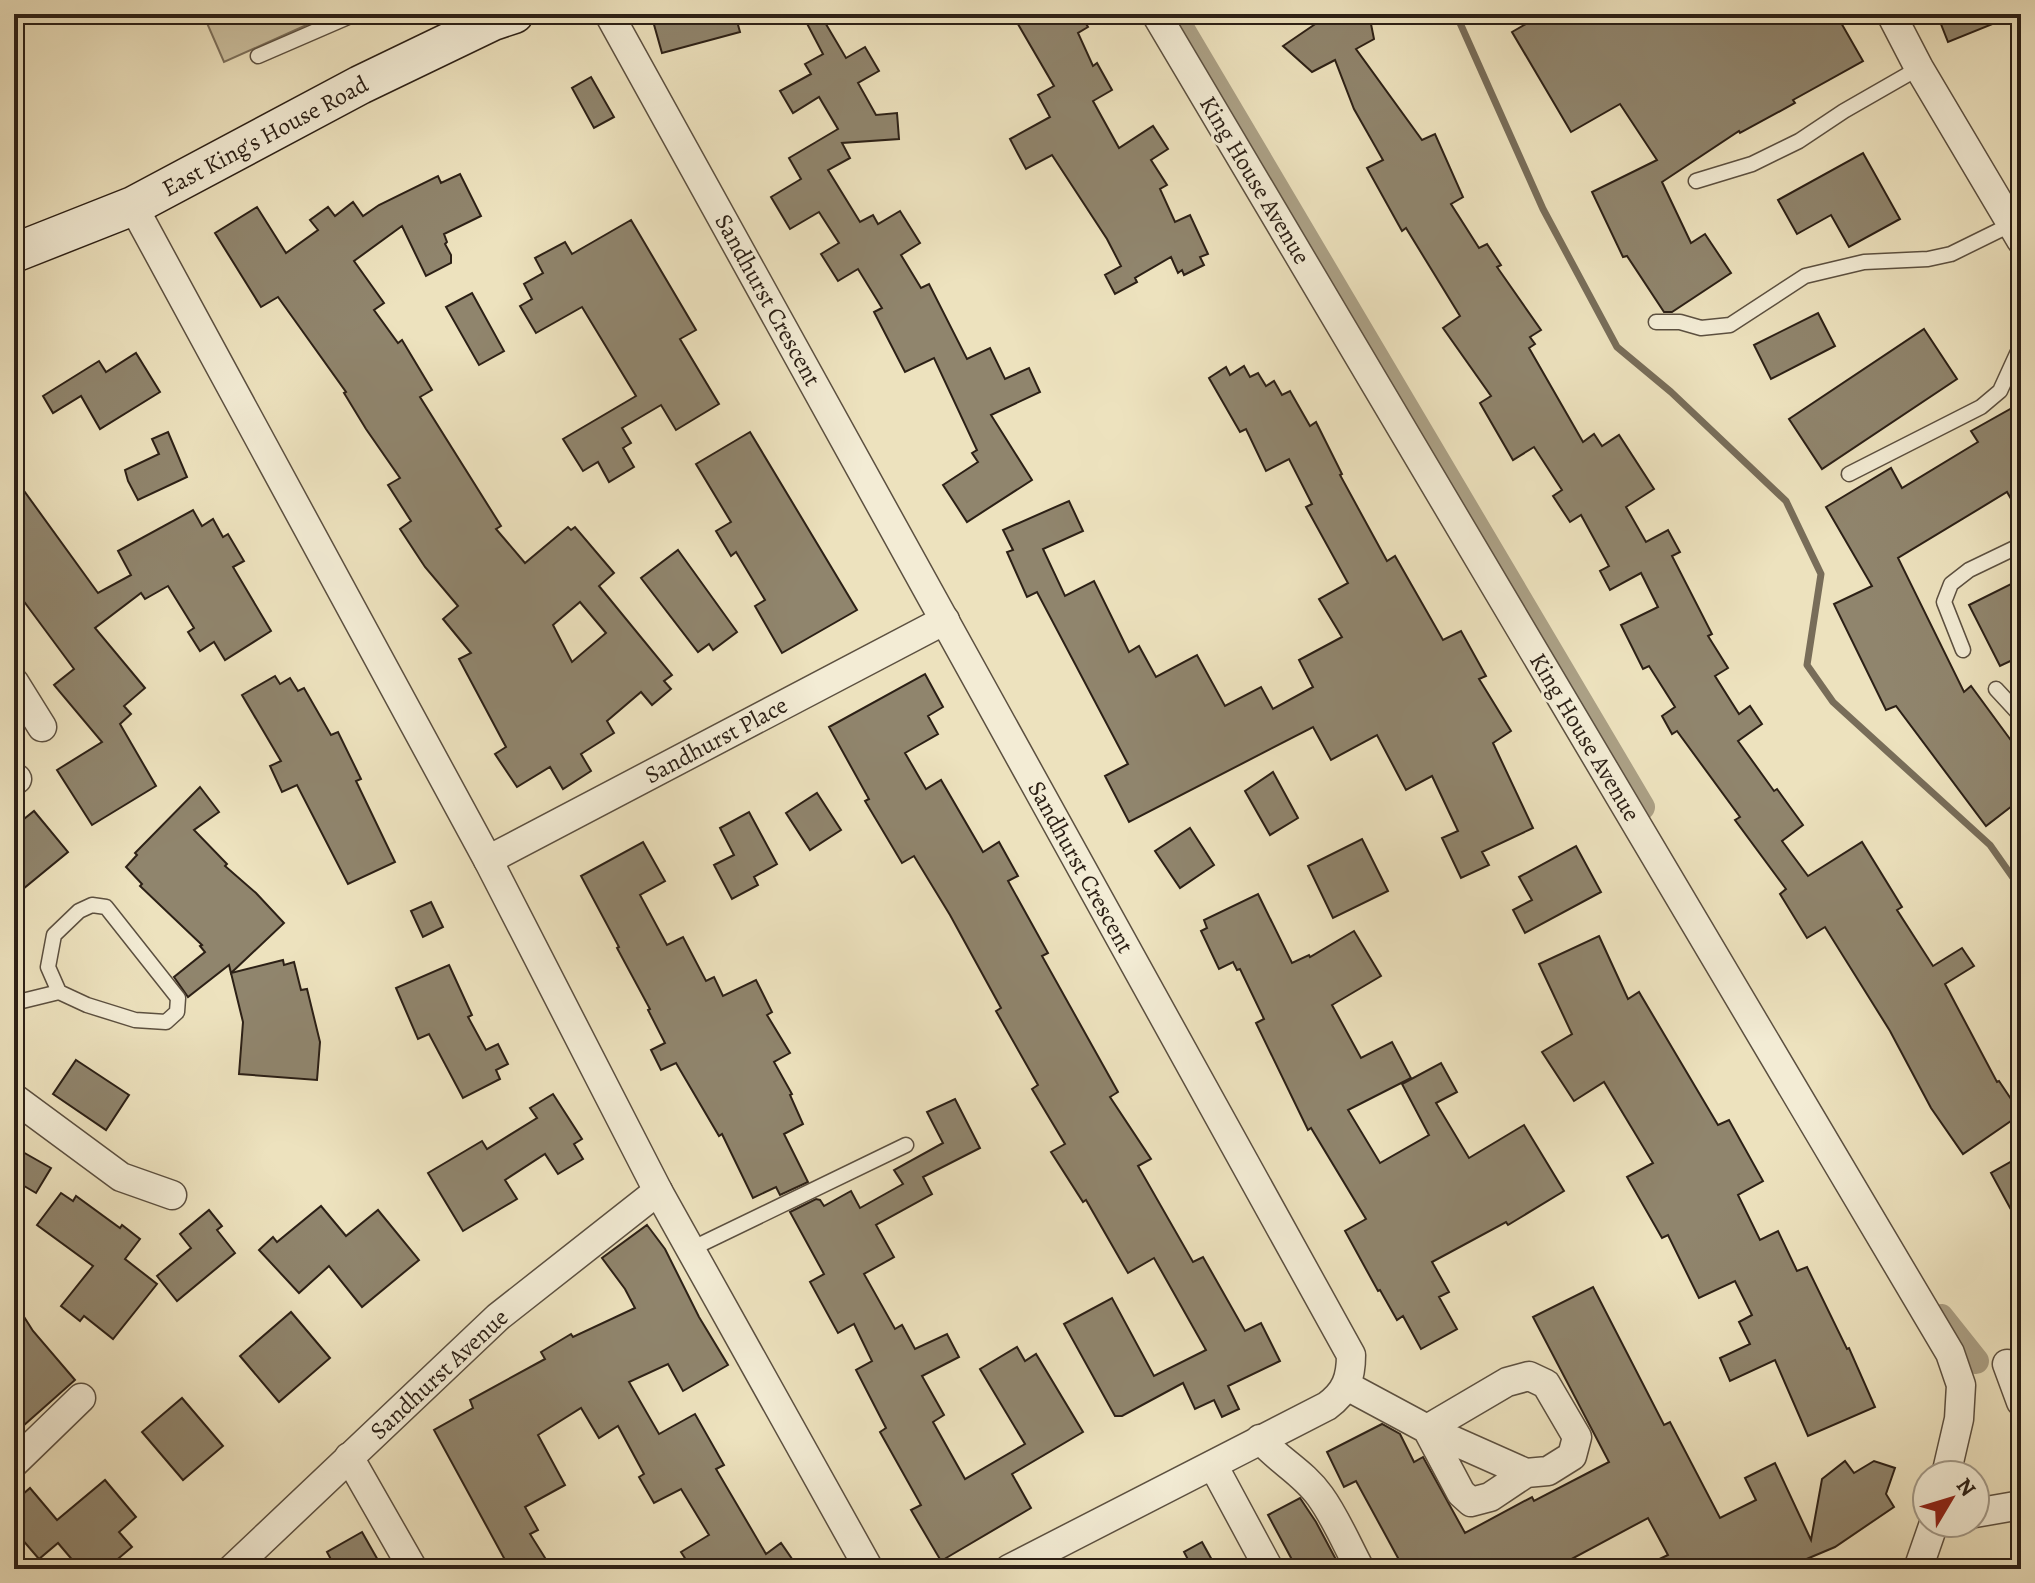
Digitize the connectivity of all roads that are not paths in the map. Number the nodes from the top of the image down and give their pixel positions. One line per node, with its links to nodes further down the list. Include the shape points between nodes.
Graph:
1 (355, 14): 6 (lane)
2 (514, 14): 9 (main road, East King's House Road, via 360,85)
3 (609, 14): 16 (street, Sandhurst Crescent)
4 (1156, 14): 37 (street, King House Avenue, via 1950,1353 1961,1385)
5 (1891, 14): 7 (street)
6 (258, 56)
7 (1919, 68): 8 (lane, via 1799,141 1752,164); 10 (street)
8 (1696, 181)
9 (133, 206): 11 (main road, East King's House Road); 22 (street)
10 (2017, 232): 12 (lane, via 1928,259 1864,262 1805,276 1730,325 1701,328)
11 (14, 253)
12 (1656, 322)
13 (2021, 345): 14 (lane, via 2000,391 1981,407)
14 (1849, 474)
15 (2021, 545): 17 (lane, via 1951,584 1944,602)
16 (945, 620): 22 (street, Sandhurst Place); 31 (street, Sandhurst Crescent, via 1351,1355)
17 (1963, 650)
18 (14, 682): 21 (street)
19 (1996, 689): 20 (lane)
20 (2021, 716)
21 (42, 727)
22 (488, 860): 27 (street)
23 (59, 992): 23 (lane, via 135,1020 166,1022 177,1012 178,998 106,907 92,905 79,911 54,935 48,967); 24 (lane)
24 (14, 1003)
25 (14, 1098): 28 (street, via 121,1177)
26 (906, 1145): 29 (lane)
27 (658, 1191): 29 (street); 36 (street, Sandhurst Avenue, via 498,1317)
28 (172, 1195)
29 (691, 1249): 46 (street)
30 (2007, 1364): 33 (street)
31 (1347, 1386): 34 (street); 35 (street, via 1327,1406)
32 (81, 1398): 38 (street)
33 (2021, 1402)
34 (1427, 1429): 40 (street); 40 (street, via 1471,1502 1490,1497); 40 (street, via 1507,1382 1529,1376 1546,1384 1577,1437 1572,1456 1548,1471)
35 (1260, 1439): 39 (street); 49 (street, via 1320,1496)
36 (349, 1457): 44 (street, Sandhurst Avenue); 45 (street)
37 (1950, 1459)
38 (14, 1463)
39 (1213, 1465): 47 (street); 48 (street)
40 (1526, 1473)
41 (2021, 1505): 42 (street)
42 (1991, 1510)
43 (1928, 1539): 50 (street)
44 (232, 1569)
45 (413, 1569)
46 (869, 1569)
47 (1009, 1569)
48 (1269, 1569)
49 (1360, 1569)
50 (1918, 1569)

